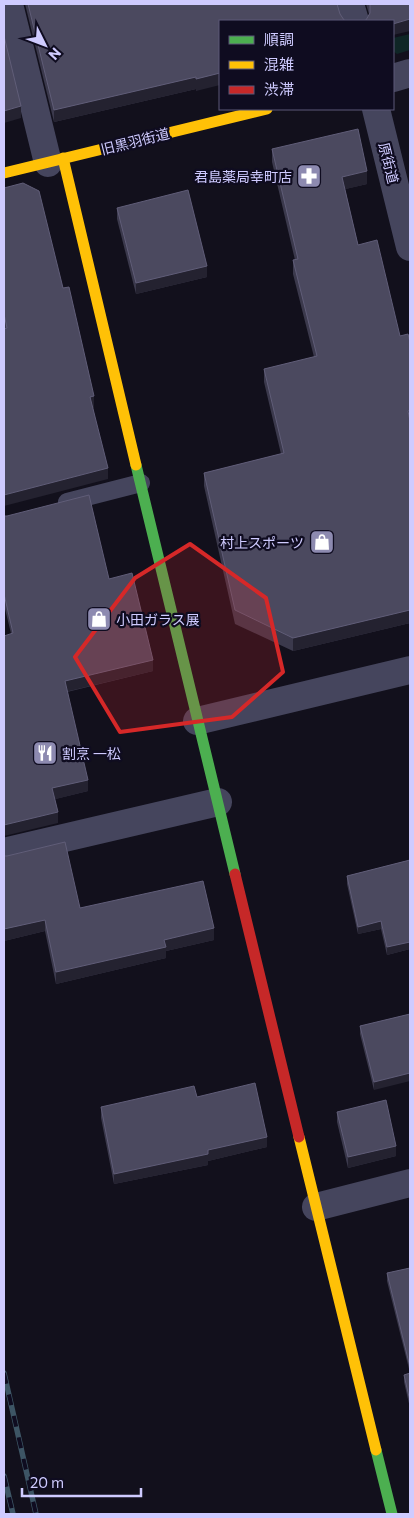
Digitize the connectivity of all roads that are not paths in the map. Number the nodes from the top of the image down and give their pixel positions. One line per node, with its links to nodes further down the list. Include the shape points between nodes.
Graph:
1 (9, 4): 8 (street)
2 (350, 4): 3 (street)
3 (355, 20)
4 (410, 73): 5 (street)
5 (394, 78)
6 (263, 110): 8 (street, 旧黒羽街道)
7 (376, 110): 10 (street, 原街道)
8 (55, 161): 9 (street, 旧黒羽街道); 11 (street)
9 (4, 173)
10 (410, 247)
11 (141, 483): 12 (lane); 14 (street)
12 (50, 506)
13 (410, 670): 14 (street)
14 (197, 721): 15 (street)
15 (218, 802): 16 (street); 18 (street)
16 (4, 852)
17 (410, 1183): 18 (street)
18 (316, 1207): 19 (street)
19 (392, 1514)

